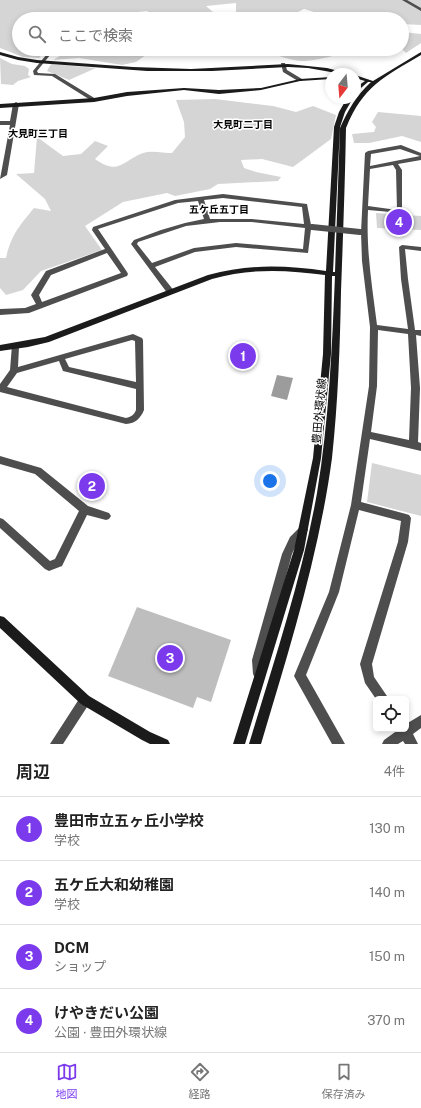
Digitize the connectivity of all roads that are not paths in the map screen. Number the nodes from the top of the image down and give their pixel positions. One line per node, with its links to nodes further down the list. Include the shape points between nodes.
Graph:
1 (404, 0): 2 (street)
2 (421, 10)
3 (421, 49): 13 (street)
4 (0, 53): 7 (street)
5 (421, 53): 13 (street)
6 (46, 56): 7 (street)
7 (41, 61): 8 (street, via 172,70); 15 (street, via 36,74 53,76)
8 (283, 64): 9 (street); 12 (street, via 285,71)
9 (325, 68)
10 (325, 78): 12 (street)
11 (361, 78): 13 (street)
12 (300, 80): 15 (street, via 261,89 219,92 184,89)
13 (371, 81): 14 (street); 36 (street, 豊田外環状線, via 354,102 343,128)
14 (361, 87)
15 (94, 100): 16 (street)
16 (16, 104): 18 (street); 20 (street)
17 (347, 104): 36 (street, 豊田外環状線, via 337,127)
18 (0, 106)
19 (0, 123): 20 (street)
20 (12, 123): 22 (street)
21 (0, 150): 22 (street)
22 (8, 150): 27 (street, via 7,168)
23 (421, 155): 26 (street, via 401,147 368,153)
24 (421, 158): 25 (street)
25 (394, 163): 26 (street); 29 (street, via 399,170 400,212)
26 (368, 168): 29 (street)
27 (0, 177)
28 (201, 199): 30 (street); 31 (street, via 223,196 305,204); 34 (street, via 177,201 96,228)
29 (366, 208): 32 (street)
30 (208, 221): 31 (street, via 239,220); 35 (street, via 183,225 134,242)
31 (310, 227): 32 (street, bridge); 35 (street, via 305,252 236,245 194,250)
32 (362, 232): 40 (street)
33 (421, 249): 41 (street, via 402,247 402,270)
34 (109, 250): 38 (street, via 48,273 34,295); 38 (street, via 125,274)
35 (151, 266): 37 (street)
36 (334, 274): 37 (street, via 276,267 243,269 219,274); 64 (street, 豊田外環状線, via 317,458 303,530 293,540 283,567 258,660 260,678); 65 (street, 豊田外環状線, via 333,407 327,459 309,553)
37 (171, 292): 42 (street, via 46,340)
38 (40, 305): 39 (street, via 26,311)
39 (0, 312)
40 (374, 327): 41 (street); 48 (street, via 373,386)
41 (417, 332): 49 (street)
42 (14, 347): 43 (street); 45 (street)
43 (0, 348)
44 (61, 358): 45 (street); 46 (street, via 66,369); 46 (street, via 137,338)
45 (14, 372): 47 (street)
46 (138, 386): 47 (street, via 138,414 126,421)
47 (0, 389)
48 (366, 434): 49 (street); 51 (street)
49 (417, 446)
50 (0, 460): 52 (street, via 38,471)
51 (356, 505): 56 (street, via 406,518 403,542 366,664 369,679); 66 (street, via 334,592 300,676)
52 (85, 510): 53 (street); 54 (street, via 58,563 49,566)
53 (106, 516)
54 (0, 522)
55 (0, 621): 57 (street)
56 (380, 696)
57 (85, 700): 62 (street); 63 (street)
58 (421, 721): 59 (street)
59 (409, 728)
60 (403, 732): 67 (street)
61 (405, 732): 68 (street)
62 (56, 744)
63 (164, 744)
64 (239, 744)
65 (255, 744)
66 (339, 744)
67 (388, 744)
68 (412, 744)

